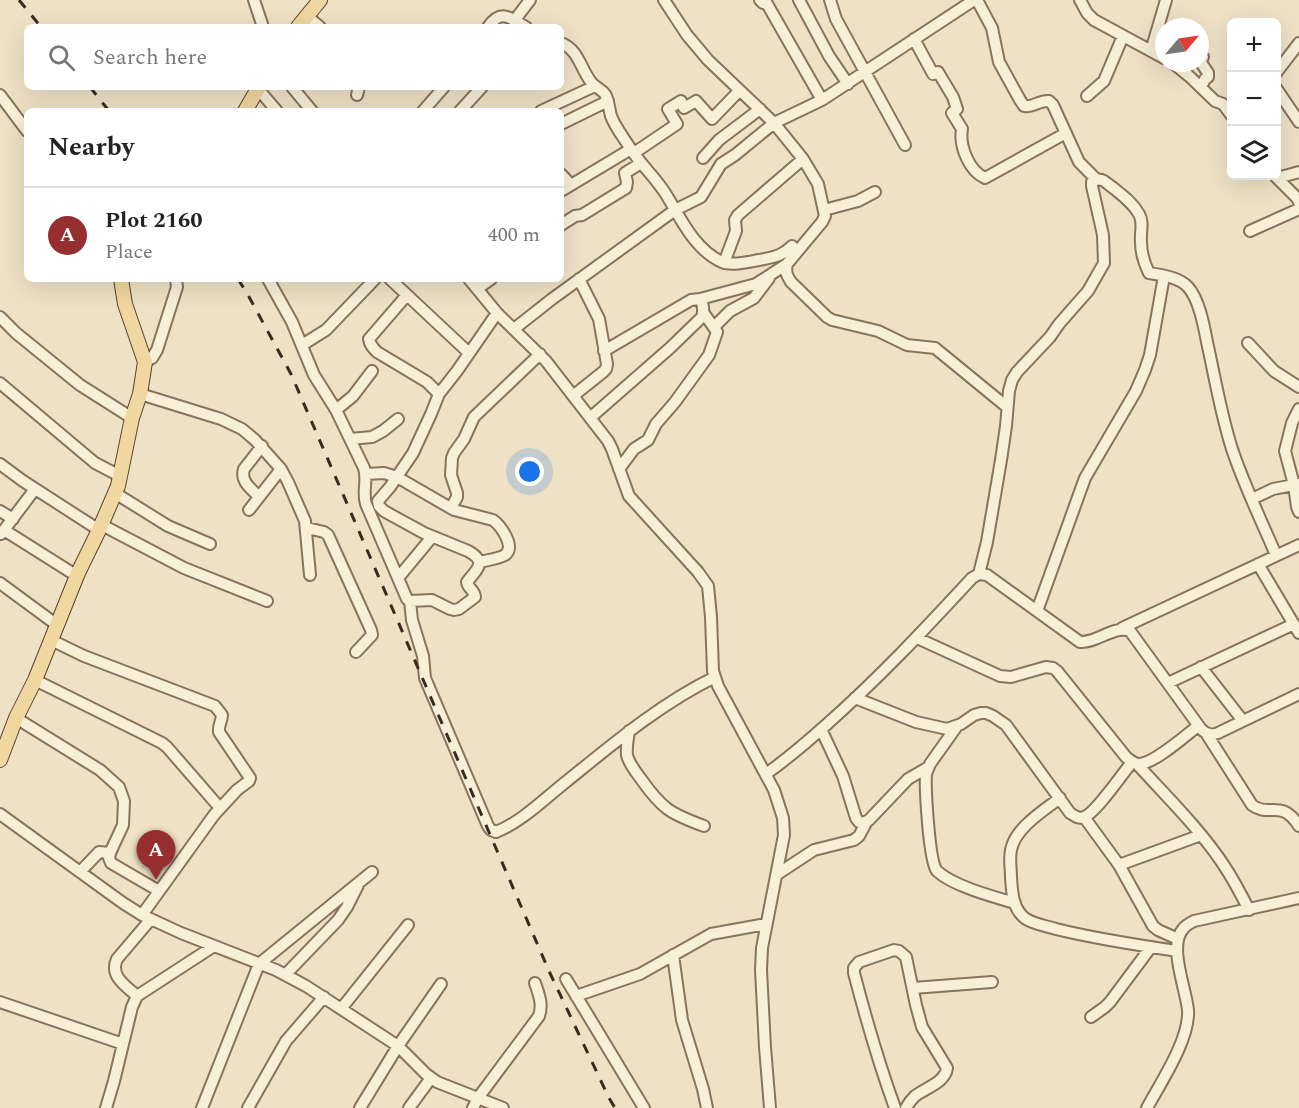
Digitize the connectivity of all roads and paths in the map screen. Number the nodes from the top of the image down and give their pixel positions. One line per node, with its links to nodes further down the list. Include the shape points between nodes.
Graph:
1 (254, 0): 13 (street)
2 (320, 0): 11 (main road)
3 (530, 0): 12 (street)
4 (760, 0): 40 (street, via 766,2)
5 (799, 0): 28 (street)
6 (830, 0): 24 (street, via 836,19)
7 (975, 0): 19 (street); 56 (street, via 992,28 999,62 1024,106 1049,101)
8 (1080, 0): 18 (street, via 1094,20)
9 (1166, 0): 22 (street)
10 (668, 1): 36 (street, via 687,35)
11 (307, 16): 14 (main road); 15 (street)
12 (514, 21): 16 (street, via 498,17); 17 (street)
13 (262, 24)
14 (300, 24)
15 (316, 24)
16 (490, 24)
17 (520, 24)
18 (1123, 36): 22 (street); 39 (street, via 1104,81)
19 (914, 39): 24 (street); 56 (street, via 933,74 938,72 953,97 957,109 952,113 962,129 964,149 977,174 985,178)
20 (1299, 43): 27 (street)
21 (564, 44): 29 (street, via 573,51)
22 (1151, 51): 23 (street)
23 (1155, 53)
24 (866, 72): 28 (street); 57 (street)
25 (1185, 72): 30 (street)
26 (1207, 72): 30 (street)
27 (1277, 72)
28 (848, 84): 40 (street)
29 (595, 86): 41 (street); 42 (street)
30 (1201, 87): 51 (street)
31 (258, 90): 43 (main road)
32 (261, 90): 44 (street)
33 (294, 90): 45 (street)
34 (441, 90): 46 (street)
35 (479, 90): 47 (street)
36 (740, 91): 50 (street); 58 (street, via 711,119 696,101 684,108 681,101 668,109 677,124)
37 (0, 95): 55 (street)
38 (1281, 95): 53 (street)
39 (1087, 96)
40 (822, 100): 54 (street)
41 (561, 101): 48 (street); 49 (street)
42 (608, 101): 52 (street); 58 (street, via 611,116)
43 (247, 108)
44 (275, 108)
45 (310, 108)
46 (426, 108)
47 (463, 108)
48 (547, 108)
49 (562, 108)
50 (760, 109): 54 (street); 59 (street, via 719,140)
51 (1227, 109)
52 (564, 122)
53 (1299, 122)
54 (774, 123): 60 (street); 72 (street, via 721,164 701,197)
55 (24, 127)
56 (1066, 133): 65 (street, via 1079,162)
57 (905, 145)
58 (632, 151): 61 (street); 67 (street)
59 (703, 158)
60 (803, 159): 73 (street, via 818,184); 77 (street, via 738,215)
61 (641, 163): 72 (street); 74 (street, via 625,173 626,188)
62 (1299, 172): 63 (street)
63 (1281, 176)
64 (564, 177): 67 (street)
65 (1096, 179): 80 (street, via 1102,179 1126,197 1138,213 1144,264 1149,273); 109 (street, via 1092,186 1103,235 1104,263 1088,291 1017,372 1009,391)
66 (1279, 180): 70 (street)
67 (571, 185): 68 (street)
68 (564, 189)
69 (875, 192): 73 (street)
70 (1299, 202)
71 (1299, 209): 75 (street)
72 (675, 210): 77 (street, via 695,240); 81 (street)
73 (825, 210): 76 (street, via 822,222)
74 (564, 223)
75 (1250, 231)
76 (797, 252): 77 (street, via 792,246 784,254 749,262); 78 (street)
77 (724, 262)
78 (787, 264): 79 (street); 109 (street, via 785,270 791,282 826,317 878,331 908,345 935,348)
79 (772, 275): 91 (street, via 756,284); 95 (street, via 754,298 730,310)
80 (1164, 276): 127 (street, via 1184,283 1196,299 1232,449); 149 (street, via 1145,370 1085,478)
81 (579, 279): 96 (street); 99 (street, via 599,319)
82 (121, 282): 102 (main road)
83 (176, 282): 102 (street, via 157,350)
84 (270, 282): 98 (street)
85 (372, 282): 98 (street, via 326,330)
86 (393, 282): 90 (street)
87 (471, 282): 89 (street)
88 (487, 282): 89 (street)
89 (477, 289): 93 (street)
90 (407, 295): 100 (street); 107 (street, via 369,339 370,343)
91 (700, 299): 92 (street); 99 (street, via 691,300)
92 (703, 312): 95 (street); 113 (street, via 670,348)
93 (497, 313): 96 (street); 100 (street)
94 (0, 317): 112 (street, via 80,385)
95 (714, 327): 119 (street, via 717,332 709,355 648,440 634,449)
96 (514, 329): 101 (street)
97 (1248, 343): 105 (street, via 1274,371)
98 (302, 345): 111 (street, via 314,375)
99 (604, 351): 108 (street, via 606,369)
100 (469, 353): 107 (street)
101 (540, 354): 108 (street); 128 (street, via 474,417 452,458 451,475 457,497)
102 (145, 362): 106 (main road)
103 (372, 371): 111 (street)
104 (0, 383): 121 (street, via 95,462)
105 (1299, 387)
106 (140, 394): 112 (main road); 116 (street, via 227,421)
107 (439, 394): 122 (street, via 413,453)
108 (573, 396): 113 (street)
109 (1008, 407): 142 (street)
110 (1299, 409): 123 (street, via 1285,451)
111 (336, 410): 115 (street)
112 (132, 418): 121 (main road)
113 (590, 418): 119 (street, via 608,441)
114 (398, 419): 115 (street, via 372,437)
115 (351, 439): 120 (street)
116 (262, 447): 118 (street); 126 (street, via 244,469 242,478)
117 (0, 464): 124 (street)
118 (281, 469): 126 (street); 134 (street)
119 (619, 469): 157 (street, via 629,496 708,586)
120 (366, 474): 122 (street, via 379,472); 145 (street, via 366,504)
121 (120, 476): 125 (main road)
122 (397, 477): 128 (street); 136 (street, via 378,501 379,506)
123 (1297, 484): 127 (street); 131 (street)
124 (35, 489): 132 (street); 133 (street)
125 (115, 493): 133 (main road); 137 (street, via 168,526)
126 (259, 497): 129 (street)
127 (1252, 499): 139 (street)
128 (451, 508): 140 (street, via 493,520 506,536 508,552)
129 (249, 510)
130 (0, 511): 132 (street)
131 (1299, 512)
132 (13, 519): 135 (street)
133 (100, 527): 144 (main road); 148 (street)
134 (307, 528): 143 (street); 155 (street, via 328,535 371,630 370,639)
135 (2, 533): 144 (street)
136 (432, 537): 140 (street, via 474,554); 145 (street)
137 (210, 544)
138 (1298, 548): 139 (street)
139 (1276, 555): 141 (street)
140 (480, 562): 147 (street, via 467,582 475,597 459,609 432,600)
141 (1258, 564): 151 (street); 152 (street)
142 (979, 574): 149 (street, via 987,575); 153 (street)
143 (310, 575)
144 (77, 576): 150 (main road)
145 (398, 578): 147 (street)
146 (0, 583): 150 (street)
147 (410, 601): 167 (street, via 425,678 493,832 524,816)
148 (267, 602)
149 (1037, 611): 151 (street, via 1080,642)
150 (57, 625): 154 (main road)
151 (1122, 628): 159 (street, via 1130,631)
152 (1296, 629): 156 (street)
153 (917, 638): 161 (street); 170 (street, via 1000,676 1053,668)
154 (51, 640): 158 (main road); 174 (street, via 215,706 222,719 219,732 250,778)
155 (356, 652)
156 (1201, 667): 159 (street); 163 (street)
157 (715, 677): 167 (street, via 682,694); 172 (street)
158 (35, 680): 162 (main road); 174 (street, via 162,743)
159 (1168, 683): 166 (street)
160 (1299, 694): 163 (street)
161 (855, 698): 164 (street, via 916,722 947,729); 165 (street)
162 (16, 718): 168 (main road); 181 (street, via 100,770 119,787 124,801 123,825)
163 (1243, 721): 166 (street, via 1214,734)
164 (957, 726): 171 (street); 173 (street, via 981,713 998,718)
165 (821, 729): 172 (street); 177 (street, via 843,776 856,818)
166 (1202, 729): 170 (street, via 1149,762); 179 (street, via 1252,805 1262,810 1284,811)
167 (629, 731): 178 (street, via 630,762 651,794 668,811)
168 (3, 741): 169 (main road)
169 (0, 760)
170 (1134, 763): 176 (street, via 1094,811); 180 (street)
171 (927, 768): 177 (street, via 908,779); 189 (street, via 934,867 959,884)
172 (766, 774): 185 (street, via 783,818 784,835)
173 (1060, 798): 176 (street, via 1070,813); 189 (street, via 1015,838 1010,858)
174 (220, 808): 187 (street)
175 (0, 814): 183 (street)
176 (1084, 817): 182 (street)
177 (866, 823): 185 (street, via 854,840 814,850)
178 (704, 826)
179 (1299, 826)
180 (1201, 835): 182 (street); 190 (street)
181 (110, 853): 183 (street, via 99,852); 187 (street, via 111,863)
182 (1119, 866): 194 (street, via 1152,926)
183 (80, 872): 191 (street)
184 (372, 872): 186 (street)
185 (776, 875): 192 (street)
186 (360, 882): 199 (street); 200 (street, via 338,920)
187 (159, 891): 191 (street)
188 (1299, 898): 190 (street)
189 (1015, 903): 196 (street, via 1026,919 1039,924)
190 (1249, 910): 194 (street, via 1194,921 1183,928)
191 (147, 917): 195 (street); 206 (street, via 114,965 117,977)
192 (766, 924): 198 (street, via 711,934); 224 (street, via 761,970)
193 (408, 925): 210 (street)
194 (1178, 939): 197 (street)
195 (214, 946): 199 (street); 206 (street)
196 (1152, 947): 197 (street); 211 (street, via 1108,1005)
197 (1177, 951): 227 (street, via 1188,1009 1187,1026)
198 (673, 955): 207 (street, via 640,974); 223 (street, via 682,1020)
199 (259, 964): 200 (street); 217 (street)
200 (285, 975): 208 (street)
201 (566, 979): 207 (street)
202 (992, 982): 205 (street)
203 (535, 983): 215 (street, via 541,1001 538,1016)
204 (441, 984): 213 (street)
205 (913, 988): 225 (street, via 907,960 899,951 871,957 854,968); 226 (street, via 922,1027 947,1068 945,1076 913,1098)
206 (137, 996): 212 (street)
207 (576, 996): 222 (street)
208 (324, 998): 210 (street); 218 (street, via 286,1041)
209 (0, 1002): 212 (street)
210 (341, 1009): 213 (street)
211 (1091, 1017)
212 (123, 1044): 216 (street)
213 (398, 1046): 214 (street); 219 (street)
214 (431, 1078): 215 (street); 220 (street)
215 (475, 1103): 221 (street)
216 (106, 1108)
217 (202, 1108)
218 (248, 1108)
219 (360, 1108)
220 (409, 1108)
221 (503, 1108)
222 (644, 1108)
223 (707, 1108)
224 (770, 1108)
225 (895, 1108)
226 (906, 1108)
227 (1147, 1108)

